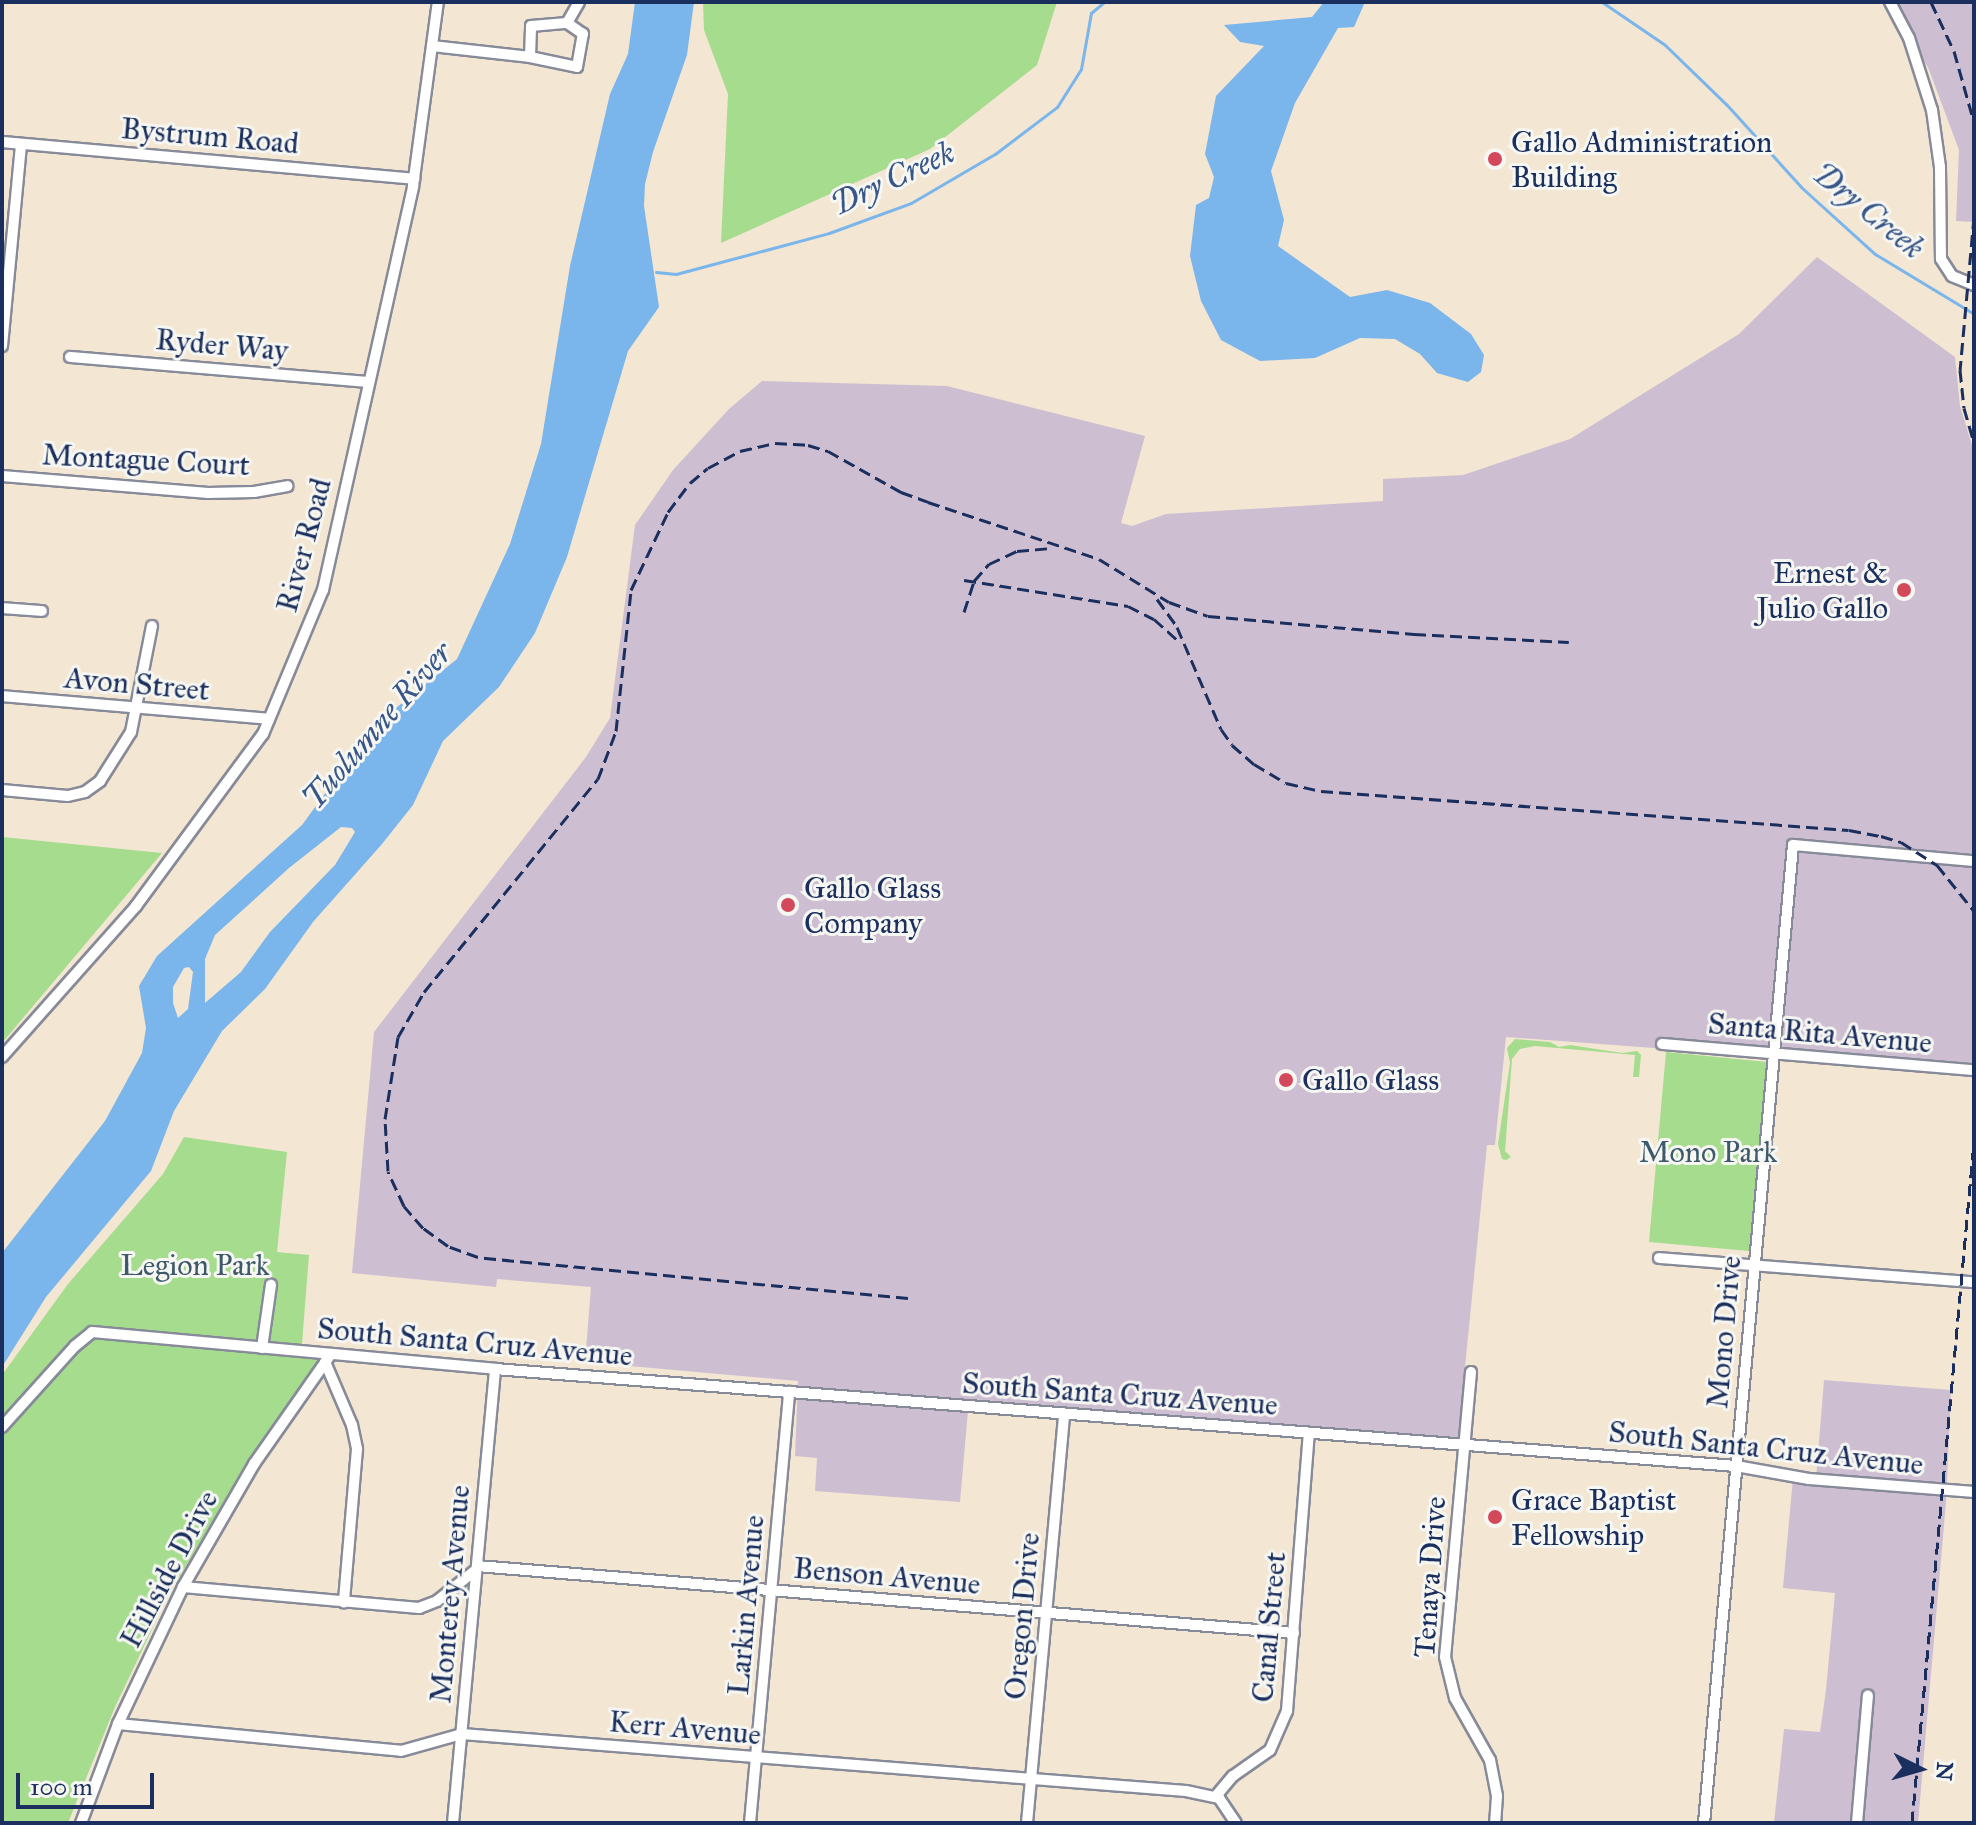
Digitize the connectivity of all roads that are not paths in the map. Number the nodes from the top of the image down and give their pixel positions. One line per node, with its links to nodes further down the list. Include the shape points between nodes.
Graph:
1 (438, 2): 5 (street, River Road)
2 (579, 2): 4 (street)
3 (1890, 2): 10 (street, via 1914,48 1932,110 1940,167 1941,259 1952,276)
4 (567, 23): 6 (street, via 531,26); 6 (street, via 583,34 577,67)
5 (432, 46): 6 (street); 9 (street, River Road)
6 (530, 57)
7 (2, 142): 8 (street, Bystrum Road)
8 (21, 144): 9 (street, Bystrum Road); 11 (street)
9 (414, 179): 13 (street, River Road)
10 (1974, 285)
11 (2, 346)
12 (70, 357): 13 (street, Ryder Way)
13 (369, 382): 21 (street, River Road, via 323,590)
14 (2, 476): 15 (street, Montague Court, via 208,493)
15 (287, 486)
16 (2, 608): 17 (street)
17 (42, 611)
18 (152, 626): 20 (street)
19 (2, 696): 20 (street, Avon Street)
20 (135, 708): 21 (street, Avon Street); 22 (street, via 127,742 100,781 85,792 68,796)
21 (269, 719): 26 (street, River Road, via 136,906)
22 (2, 790)
23 (1974, 861): 25 (street, Mono Drive, via 1793,845)
24 (1662, 1044): 25 (street, Santa Rita Avenue)
25 (1774, 1052): 27 (street, Santa Rita Avenue); 29 (street, Mono Drive)
26 (2, 1057)
27 (1974, 1070)
28 (1659, 1258): 29 (street)
29 (1754, 1265): 30 (street); 41 (street, Mono Drive)
30 (1974, 1282)
31 (271, 1285): 32 (street)
32 (262, 1348): 33 (street, South Santa Cruz Avenue); 38 (street, South Santa Cruz Avenue, via 92,1332)
33 (328, 1358): 34 (street, South Santa Cruz Avenue); 44 (street, Hillside Drive, via 254,1464); 46 (street, via 356,1439)
34 (495, 1369): 36 (street, South Santa Cruz Avenue); 43 (street, Monterey Avenue)
35 (1471, 1372): 40 (street, Tenaya Drive)
36 (789, 1392): 37 (street, South Santa Cruz Avenue); 45 (street, Larkin Avenue)
37 (1064, 1414): 39 (street, South Santa Cruz Avenue); 47 (street, Oregon Drive)
38 (2, 1427)
39 (1309, 1433): 40 (street, South Santa Cruz Avenue); 48 (street, Canal Street)
40 (1463, 1445): 41 (street, South Santa Cruz Avenue); 60 (street, Tenaya Drive, via 1445,1657 1455,1698 1490,1760 1497,1796)
41 (1736, 1466): 42 (street, South Santa Cruz Avenue, via 1809,1479); 61 (street, Mono Drive)
42 (1974, 1492)
43 (477, 1568): 45 (street, Benson Avenue); 46 (street, via 427,1606); 51 (street, Monterey Avenue)
44 (183, 1587): 46 (street); 50 (street, Hillside Drive)
45 (772, 1590): 47 (street, Benson Avenue); 52 (street, Larkin Avenue)
46 (344, 1602)
47 (1047, 1614): 48 (street, Benson Avenue); 53 (street, Oregon Drive)
48 (1294, 1633): 54 (street, Canal Street, via 1287,1711 1277,1738)
49 (1868, 1695): 62 (street)
50 (118, 1724): 51 (street, Kerr Avenue, via 401,1751); 55 (street, Hillside Drive)
51 (462, 1734): 52 (street, Kerr Avenue); 56 (street, Monterey Avenue)
52 (756, 1758): 53 (street, Kerr Avenue); 57 (street, Larkin Avenue)
53 (1031, 1779): 54 (street, Kerr Avenue); 58 (street, Oregon Drive)
54 (1216, 1796): 59 (street, via 1227,1804)
55 (81, 1823)
56 (453, 1823)
57 (750, 1823)
58 (1027, 1823)
59 (1236, 1823)
60 (1495, 1823)
61 (1704, 1823)
62 (1857, 1823)

